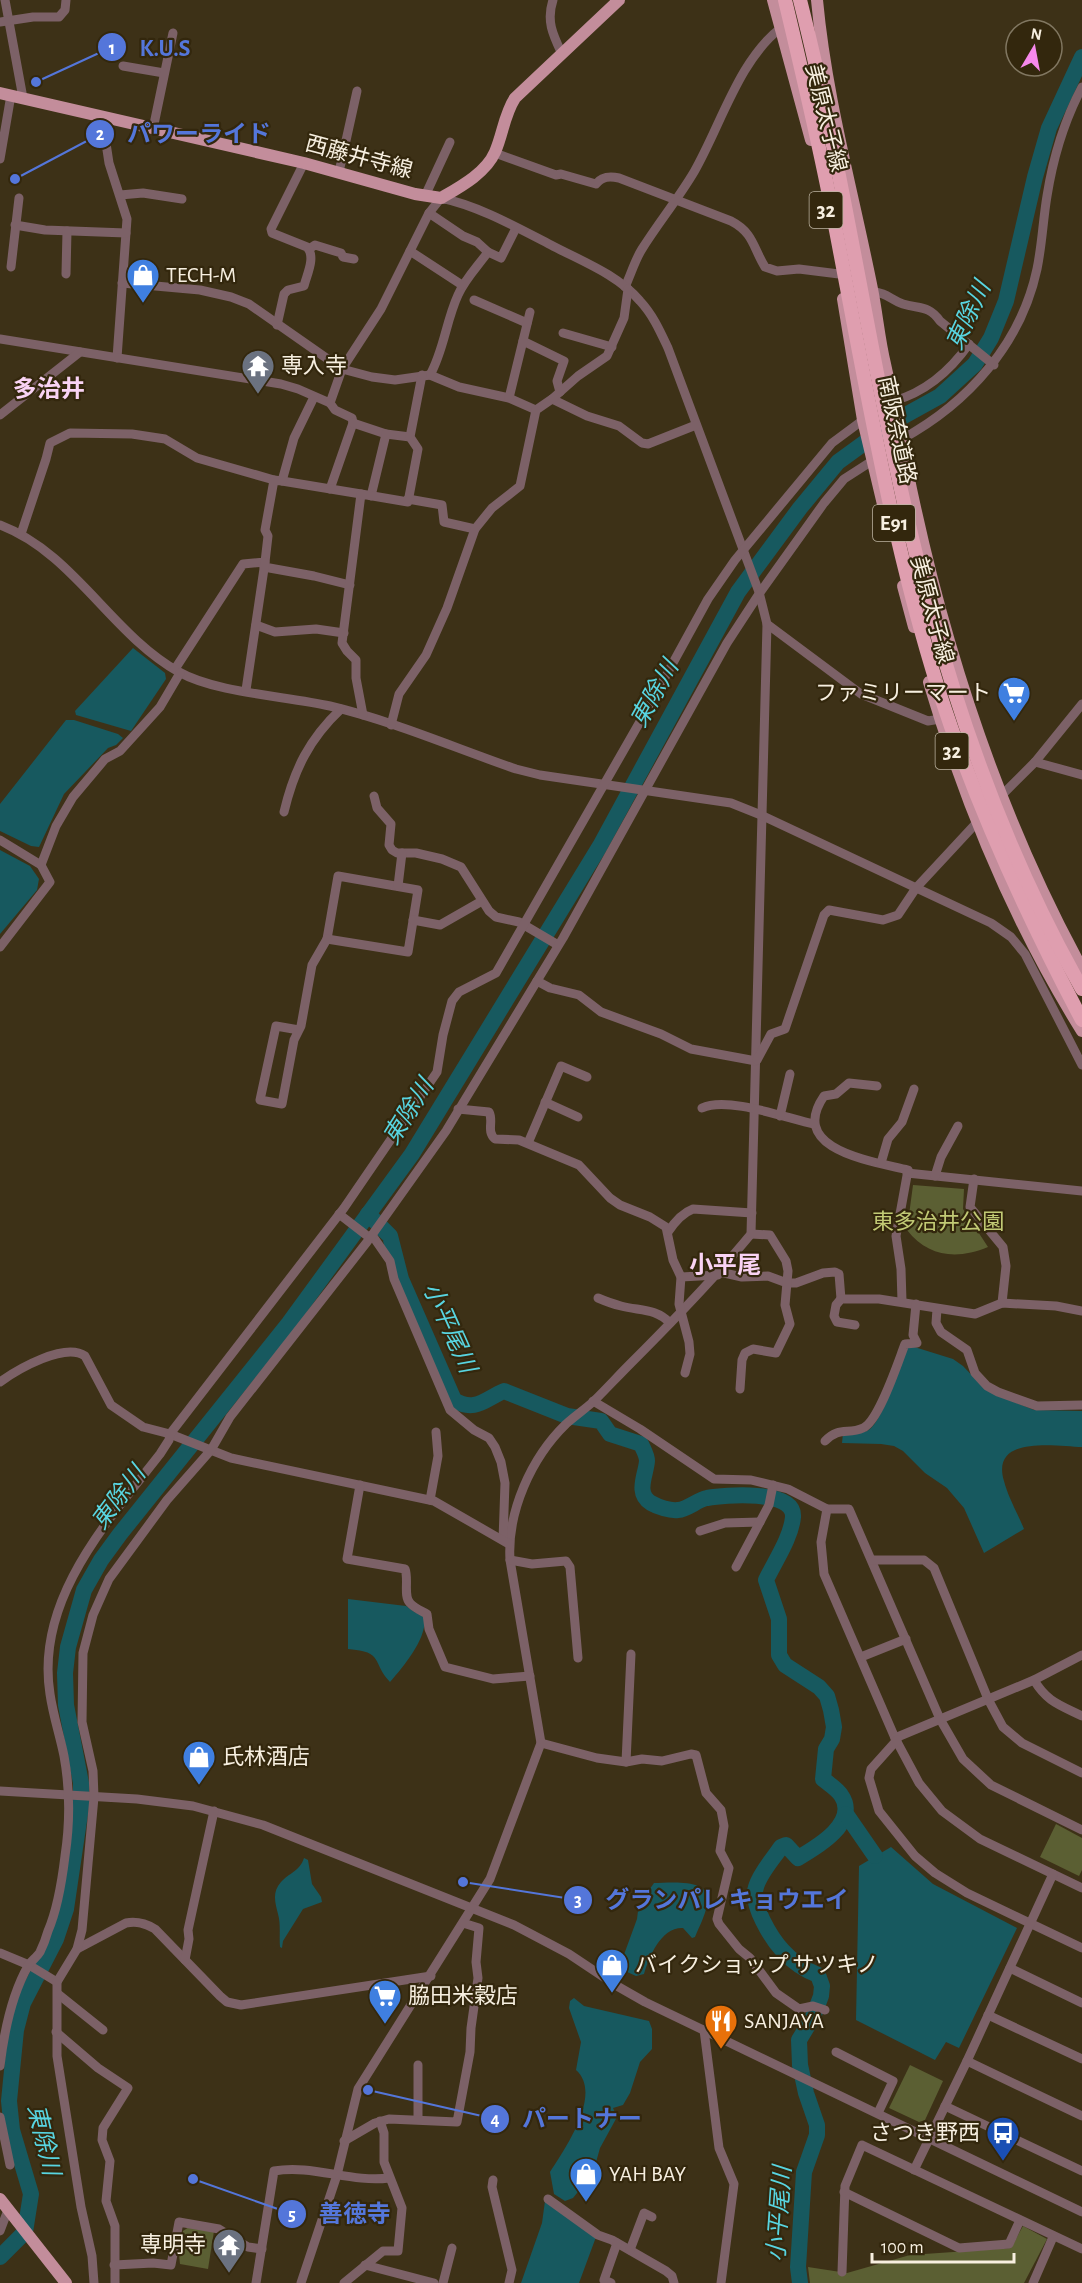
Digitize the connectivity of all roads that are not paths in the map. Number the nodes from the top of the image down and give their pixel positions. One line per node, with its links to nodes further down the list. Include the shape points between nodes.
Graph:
1 (5, 0): 9 (street)
2 (66, 0): 9 (street, via 59,17)
3 (553, 0): 12 (street, via 551,29)
4 (619, 0): 12 (main road)
5 (773, 0): 10 (main road, 美原太子線 / 32)
6 (785, 0): 121 (highway, 南阪奈道路 / E91, via 832,210 894,521 939,690 996,843 1046,953)
7 (817, 0): 46 (main road, 美原太子線 / 32, via 835,123)
8 (801, 2): 120 (highway, 南阪奈道路 / E91, via 930,608 953,687 1009,839)
9 (5, 21): 17 (street)
10 (782, 27): 30 (street, via 768,37 742,73); 42 (main road, 美原太子線 / 32, via 814,149)
11 (172, 33): 14 (street)
12 (562, 54): 21 (main road, via 515,99)
13 (123, 66): 14 (street)
14 (164, 73): 19 (street)
15 (1082, 87): 58 (street, via 1052,170 1032,290)
16 (357, 91): 24 (street)
17 (12, 95): 18 (main road, 西藤井寺線); 22 (street)
18 (102, 117): 19 (main road, 西藤井寺線); 25 (street, via 109,163)
19 (153, 129): 23 (main road, 西藤井寺線)
20 (450, 142): 26 (street)
21 (495, 153): 28 (main road, via 474,176); 30 (street, via 556,175 596,184 605,177 619,178)
22 (0, 159)
23 (304, 163): 24 (main road, 西藤井寺線); 36 (street, via 271,229 272,233)
24 (339, 172): 26 (main road, 西藤井寺線)
25 (120, 195): 29 (street, via 143,193); 35 (street, via 127,219)
26 (425, 196): 28 (main road, 西藤井寺線)
27 (19, 198): 32 (street)
28 (441, 198): 31 (street); 33 (street, via 460,202)
29 (182, 199)
30 (677, 200): 42 (street, via 741,226 765,267); 45 (street, via 641,250)
31 (429, 213): 37 (street); 38 (street)
32 (15, 225): 34 (street); 40 (street)
33 (516, 228): 38 (street, via 501,258); 45 (street, via 595,267)
34 (67, 231): 35 (street); 41 (street)
35 (126, 233): 43 (street)
36 (309, 249): 39 (street, via 315,245); 50 (street, via 312,258 304,286 284,294)
37 (410, 251): 44 (street); 59 (street, via 381,309)
38 (488, 252): 44 (street)
39 (354, 259)
40 (10, 267)
41 (66, 274)
42 (839, 274): 69 (main road, 美原太子線 / 32)
43 (122, 283): 50 (street, via 231,297 249,304); 57 (street)
44 (462, 285): 60 (street, via 439,358)
45 (626, 288): 55 (street, via 624,318); 71 (street, via 655,320)
46 (872, 292): 54 (street, via 884,292 903,304 934,313); 66 (main road, 美原太子線 / 32)
47 (474, 300): 49 (street)
48 (530, 312): 49 (street)
49 (527, 323): 53 (street)
50 (277, 325): 59 (street)
51 (563, 333): 55 (street)
52 (0, 339): 56 (street)
53 (523, 341): 61 (street, via 564,362 557,381); 63 (street)
54 (969, 344): 58 (street); 66 (street, via 955,364 913,395)
55 (612, 347): 61 (street, via 607,356)
56 (80, 352): 57 (street); 68 (street)
57 (117, 358): 62 (street, via 281,384)
58 (994, 365): 73 (street, via 962,397 919,430)
59 (342, 369): 60 (street, via 395,380); 65 (street)
60 (426, 375): 63 (street); 74 (street)
61 (560, 392): 64 (street)
62 (314, 397): 65 (street); 76 (street)
63 (509, 398): 67 (street)
64 (552, 399): 67 (street); 71 (street, via 619,426 642,443)
65 (330, 403): 70 (street, via 352,418)
66 (894, 403): 73 (main road, 美原太子線 / 32)
67 (536, 410): 82 (street, via 520,486 492,508)
68 (0, 415)
69 (864, 421): 75 (main road, 美原太子線 / 32); 84 (street, via 832,443)
70 (353, 423): 72 (street); 77 (street)
71 (696, 425): 84 (street)
72 (386, 434): 74 (street); 79 (street)
73 (901, 435): 103 (main road, 美原太子線 / 32, via 937,599 986,760)
74 (410, 437): 80 (street, via 418,448)
75 (872, 457): 87 (street, via 844,479); 96 (main road, 美原太子線 / 32)
76 (278, 480): 77 (street); 83 (street, via 197,458 165,439 70,433 50,443); 85 (street, via 265,530)
77 (330, 489): 78 (street)
78 (361, 494): 79 (street); 86 (street)
79 (371, 496): 80 (street)
80 (408, 499): 82 (street, via 442,505 444,522)
81 (0, 525): 83 (street)
82 (475, 529): 97 (street, via 447,608 426,655 399,694)
83 (21, 534): 91 (street, via 44,549 147,650)
84 (745, 555): 87 (street); 100 (street, via 708,599)
85 (265, 564): 86 (street); 89 (street); 91 (street, via 243,564)
86 (350, 585): 90 (street)
87 (759, 593): 88 (street); 101 (street)
88 (767, 624): 96 (street, via 861,694 928,721); 105 (street)
89 (256, 625): 90 (street, via 275,633 316,629); 92 (street)
90 (344, 633): 95 (street, via 342,643 356,660)
91 (178, 671): 92 (street); 109 (street, via 160,707 73,796)
92 (246, 690): 94 (street)
93 (1082, 704): 98 (street)
94 (341, 709): 95 (street); 104 (street, via 313,740 291,781)
95 (363, 715): 97 (street)
96 (940, 719): 106 (main road, 美原太子線 / 32)
97 (391, 725): 100 (street, via 516,769)
98 (1035, 762): 99 (street); 103 (street)
99 (1082, 775)
100 (603, 786): 101 (street); 114 (street)
101 (646, 791): 105 (street, via 731,803); 116 (street)
102 (374, 796): 108 (street, via 377,808 391,824 392,850)
103 (1001, 796): 106 (street); 118 (main road, 美原太子線 / 32)
104 (284, 812)
105 (761, 815): 111 (street); 124 (street)
106 (978, 821): 111 (street); 123 (main road, 美原太子線 / 32, via 1025,927)
107 (0, 840): 109 (street)
108 (402, 853): 110 (street); 112 (street, via 442,859 461,867)
109 (40, 864): 117 (street, via 50,882)
110 (398, 886): 113 (street, via 418,890); 115 (street, via 338,876)
111 (916, 888): 124 (street, via 892,919 829,910 824,915 785,1029 771,1035); 125 (street, via 1011,937 1024,954)
112 (482, 901): 113 (street, via 440,925); 114 (street, via 496,917)
113 (414, 920): 115 (street, via 408,952)
114 (524, 925): 116 (street); 145 (street, via 496,972 459,992 452,1001 437,1072)
115 (327, 939): 122 (street, via 312,965)
116 (558, 945): 119 (street)
117 (0, 947)
118 (1082, 969)
119 (537, 981): 124 (street, via 579,995 601,1012 691,1049); 132 (street)
120 (1082, 989)
121 (1082, 1020)
122 (299, 1030): 122 (street, via 282,1104 260,1100 276,1026)
123 (1082, 1031)
124 (756, 1060): 133 (street)
125 (1082, 1065)
126 (790, 1074): 134 (street)
127 (587, 1077): 130 (street, via 561,1066)
128 (877, 1086): 136 (street, via 849,1083 836,1094 824,1096)
129 (914, 1089): 139 (street)
130 (545, 1102): 135 (street); 138 (street)
131 (702, 1108): 133 (street, via 718,1103)
132 (458, 1109): 138 (street, via 489,1112 495,1139); 148 (street, via 408,1188)
133 (754, 1110): 134 (street); 144 (street)
134 (780, 1116): 136 (street)
135 (578, 1117)
136 (814, 1124): 139 (street, via 831,1147)
137 (958, 1126): 141 (street)
138 (528, 1143): 146 (street, via 579,1165 610,1198 661,1223)
139 (881, 1163): 140 (street, via 908,1170)
140 (907, 1173): 141 (street); 154 (street, via 896,1244)
141 (935, 1176): 142 (street)
142 (974, 1179): 143 (street); 155 (street, via 970,1207 1003,1246 1006,1266)
143 (1082, 1191)
144 (752, 1213): 146 (street, via 693,1209); 147 (street)
145 (339, 1214): 148 (street); 168 (street)
146 (668, 1232): 150 (street, via 669,1247)
147 (752, 1234): 149 (street); 151 (street, via 770,1235 786,1261)
148 (371, 1237): 170 (street); 177 (street, via 390,1261 394,1279 450,1410 489,1438 495,1447 505,1483)
149 (719, 1273): 150 (street); 151 (street, via 768,1276); 159 (street)
150 (681, 1277): 159 (street)
151 (787, 1283): 153 (street, via 835,1272 839,1274); 164 (street, via 788,1331 776,1353 753,1349 745,1353)
152 (598, 1298): 160 (street, via 653,1311)
153 (841, 1299): 154 (street); 161 (street, via 834,1316 837,1322)
154 (902, 1301): 156 (street)
155 (1002, 1303): 157 (street, via 975,1314); 158 (street)
156 (916, 1304): 157 (street); 169 (street, via 913,1335 917,1344 905,1344 869,1424 862,1429 832,1433)
157 (937, 1309): 166 (street, via 936,1323 941,1332 967,1350 975,1373 987,1386 1037,1406)
158 (1082, 1311)
159 (681, 1312): 160 (street); 162 (street, via 690,1354)
160 (670, 1323): 165 (street)
161 (855, 1325)
162 (685, 1373)
163 (0, 1382): 168 (street, via 63,1351 78,1352 85,1356 111,1405 143,1427)
164 (740, 1389)
165 (593, 1401): 172 (street, via 714,1479 751,1480); 177 (street, via 566,1425 534,1468)
166 (1082, 1405)
167 (436, 1432): 173 (street, via 438,1456)
168 (173, 1435): 170 (street); 196 (street, via 81,1560 58,1613 50,1655 50,1692)
169 (825, 1441)
170 (209, 1449): 171 (street, via 231,1458); 197 (street, via 143,1530 109,1579 93,1615 83,1653 81,1713 93,1771)
171 (360, 1485): 173 (street); 186 (street, via 347,1558 405,1569 408,1600 427,1614 445,1668 493,1679)
172 (773, 1486): 174 (street, via 788,1489); 175 (street)
173 (430, 1500): 177 (street)
174 (827, 1509): 179 (street, via 849,1509); 184 (street, via 821,1542 824,1574)
175 (760, 1522): 176 (street, via 725,1523); 180 (street)
176 (700, 1532)
177 (506, 1542): 178 (street)
178 (510, 1560): 185 (street, via 532,1564 566,1561 570,1568); 186 (street)
179 (872, 1560): 181 (street); 188 (street, via 924,1560 934,1568)
180 (736, 1567)
181 (906, 1639): 184 (street); 190 (street)
182 (631, 1654): 193 (street)
183 (1082, 1655): 187 (street)
184 (861, 1657): 191 (street)
185 (578, 1658)
186 (530, 1676): 192 (street)
187 (1034, 1680): 188 (street); 189 (street, via 1050,1701)
188 (988, 1699): 190 (street); 194 (street, via 1003,1727 1022,1743)
189 (1082, 1716)
190 (940, 1719): 191 (street); 199 (street, via 963,1759 991,1785)
191 (896, 1739): 200 (street, via 920,1784 942,1811 980,1839); 204 (street, via 871,1769 869,1778 879,1811 915,1856 935,1873)
192 (541, 1743): 193 (street); 202 (street, via 490,1879)
193 (626, 1762): 215 (street, via 696,1755 706,1793 723,1818 720,1851 729,1868 719,1924 776,1993 799,2009 813,2006)
194 (1082, 1773)
195 (0, 1791): 196 (street)
196 (71, 1795): 197 (street); 209 (street, via 56,1908)
197 (92, 1796): 198 (street); 206 (street, via 83,1919)
198 (214, 1811): 202 (street, via 263,1825); 208 (street)
199 (1082, 1830)
200 (1053, 1874): 201 (street); 204 (street)
201 (1082, 1888)
202 (473, 1908): 203 (street); 218 (street, via 540,1938 616,1986)
203 (463, 1923): 211 (street); 229 (street, via 478,1928 478,1978 457,2122)
204 (1030, 1923): 205 (street); 210 (street)
205 (1082, 1948)
206 (77, 1949): 208 (street, via 126,1923 142,1923 155,1929); 212 (street)
207 (0, 1953): 209 (street)
208 (185, 1960): 211 (street, via 227,2002 241,2006)
209 (32, 1967): 212 (street); 224 (street, via 10,2011)
210 (1010, 1968): 214 (street); 216 (street)
211 (431, 1976): 232 (street, via 358,2090)
212 (55, 1981): 213 (street)
213 (58, 1994): 217 (street); 219 (street)
214 (1082, 2004)
215 (825, 2010)
216 (988, 2015): 221 (street); 222 (street)
217 (103, 2030)
218 (704, 2030): 226 (street); 267 (street, via 719,2148 734,2184)
219 (56, 2032): 253 (street, via 128,2088 102,2134 110,2161 105,2195 116,2226); 257 (street)
220 (836, 2052): 226 (street, via 893,2081)
221 (1082, 2059)
222 (967, 2061): 225 (street); 227 (street)
223 (418, 2064): 229 (street)
224 (0, 2066)
225 (945, 2106): 231 (street); 235 (street)
226 (878, 2113): 231 (street)
227 (1082, 2116)
228 (0, 2117): 233 (street)
229 (418, 2119): 230 (street)
230 (380, 2121): 232 (street); 237 (street)
231 (930, 2138): 234 (street); 243 (street)
232 (344, 2141): 236 (street)
233 (10, 2165)
234 (914, 2170): 239 (street, via 862,2145); 245 (street)
235 (1082, 2171)
236 (337, 2175): 237 (street); 250 (street, via 274,2171); 260 (street)
237 (389, 2178): 254 (street, via 402,2208 398,2252 383,2251)
238 (493, 2180): 264 (street, via 512,2270)
239 (844, 2192): 245 (street, via 959,2248 1009,2244); 255 (street)
240 (0, 2199): 242 (main road)
241 (548, 2199): 248 (street, via 598,2235)
242 (10, 2211): 246 (street); 256 (main road)
243 (1082, 2212)
244 (652, 2217): 252 (street, via 644,2213)
245 (1020, 2220): 247 (street)
246 (0, 2230)
247 (1053, 2237): 251 (street); 268 (street)
248 (617, 2243): 252 (street); 265 (street, via 604,2280)
249 (452, 2248): 263 (street)
250 (262, 2249): 253 (street, via 248,2247 219,2229 179,2222 171,2265); 259 (street)
251 (1082, 2249)
252 (630, 2250): 266 (street, via 666,2271)
253 (114, 2265): 258 (street)
254 (365, 2265): 261 (street); 262 (street)
255 (842, 2272)
256 (66, 2283)
257 (94, 2283)
258 (115, 2283)
259 (256, 2283)
260 (301, 2283)
261 (344, 2283)
262 (435, 2283)
263 (443, 2283)
264 (509, 2283)
265 (611, 2283)
266 (674, 2283)
267 (721, 2283)
268 (1033, 2283)

